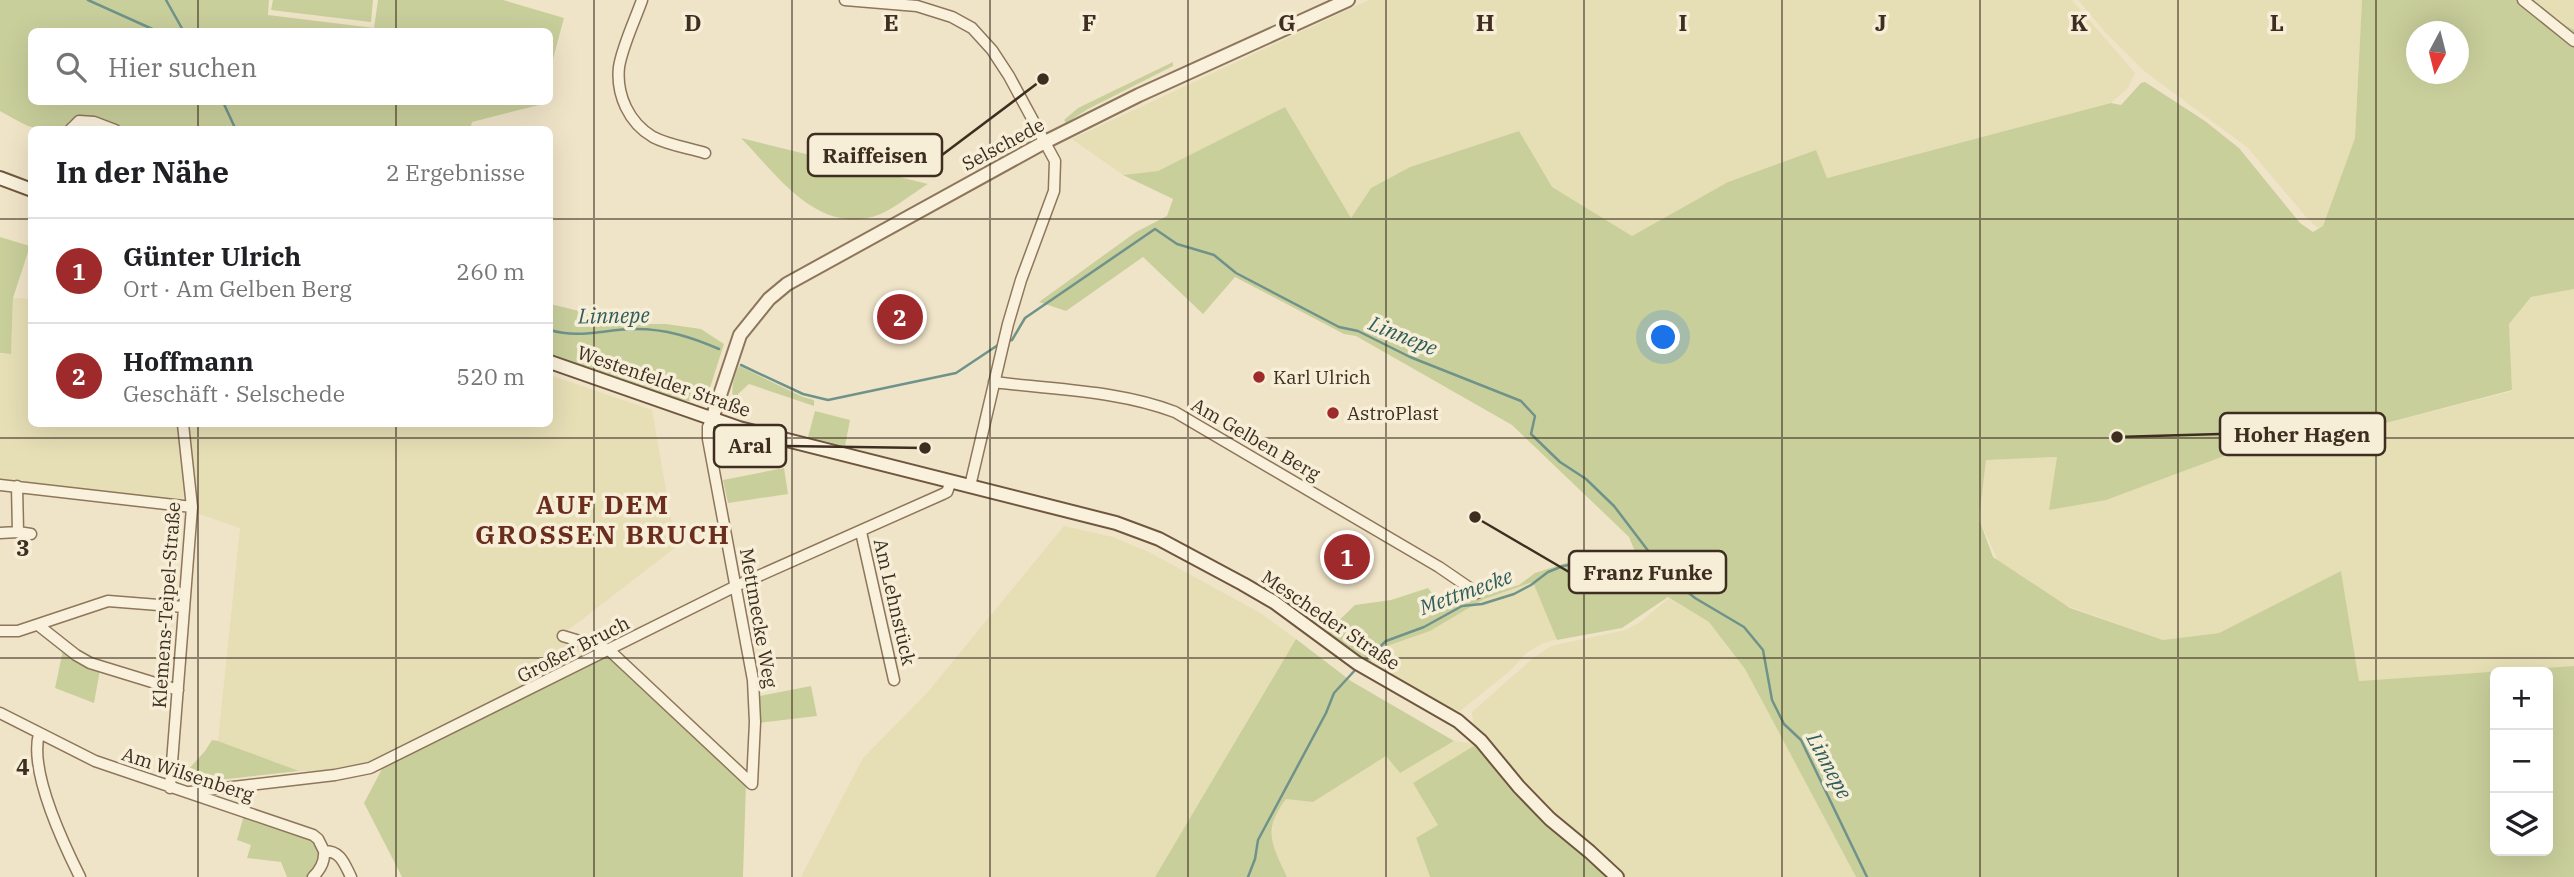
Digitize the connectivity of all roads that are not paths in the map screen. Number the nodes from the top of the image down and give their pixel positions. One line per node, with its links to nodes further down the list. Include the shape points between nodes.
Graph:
1 (642, 0): 9 (street, via 620,67 626,108 635,124 655,138)
2 (845, 0): 8 (street, via 917,6 972,29 1009,76)
3 (1348, 0): 8 (main road, Selschede)
4 (2523, 0): 5 (street)
5 (2574, 41)
6 (74, 126): 7 (street, via 79,121)
7 (104, 126)
8 (1043, 143): 13 (street, via 1055,161 1054,191 1020,280); 14 (main road, Selschede, via 788,284 769,299 740,335)
9 (705, 153)
10 (0, 178): 11 (main road)
11 (28, 188)
12 (553, 363): 14 (main road, Westenfelder Straße)
13 (994, 382): 19 (street); 26 (street, Am Gelben Berg, via 1111,395 1175,412)
14 (712, 419): 16 (main road, Westenfelder Straße); 25 (street, Mettmecke Weg, via 708,439)
15 (183, 427): 20 (street, Klemens-Teipel-Straße)
16 (951, 481): 19 (main road, Westenfelder Straße); 22 (street, Großer Bruch, via 947,492)
17 (0, 485): 18 (street)
18 (17, 486): 20 (street); 21 (street)
19 (970, 486): 42 (main road, Mescheder Straße, via 1116,523 1159,539 1274,602 1362,666 1466,727 1534,804)
20 (192, 507): 27 (street, Klemens-Teipel-Straße)
21 (18, 532): 23 (street); 24 (street)
22 (861, 532): 25 (street, Großer Bruch); 32 (street, Am Lehnstück)
23 (0, 533)
24 (31, 534)
25 (736, 586): 31 (street, Großer Bruch); 31 (street, Mettmecke Weg, via 755,700 752,784)
26 (1477, 593)
27 (184, 607): 28 (street, via 108,601); 33 (street, Klemens-Teipel-Straße)
28 (38, 625): 29 (street); 33 (street, via 90,663)
29 (0, 631)
30 (563, 636): 31 (street)
31 (609, 650): 37 (street, Großer Bruch, via 370,768)
32 (894, 680)
33 (178, 690): 36 (street, Klemens-Teipel-Straße)
34 (0, 713): 35 (street, Am Wilsenberg)
35 (39, 734): 36 (street, Am Wilsenberg, via 95,761); 39 (street, via 36,750 51,811)
36 (170, 788): 37 (street, Am Wilsenberg)
37 (190, 792): 38 (street, Am Wilsenberg, via 313,835)
38 (324, 851): 40 (street, via 325,858); 41 (street, Am Wilsenberg, via 337,853)
39 (80, 877)
40 (313, 877)
41 (351, 877)
42 (1617, 877)

